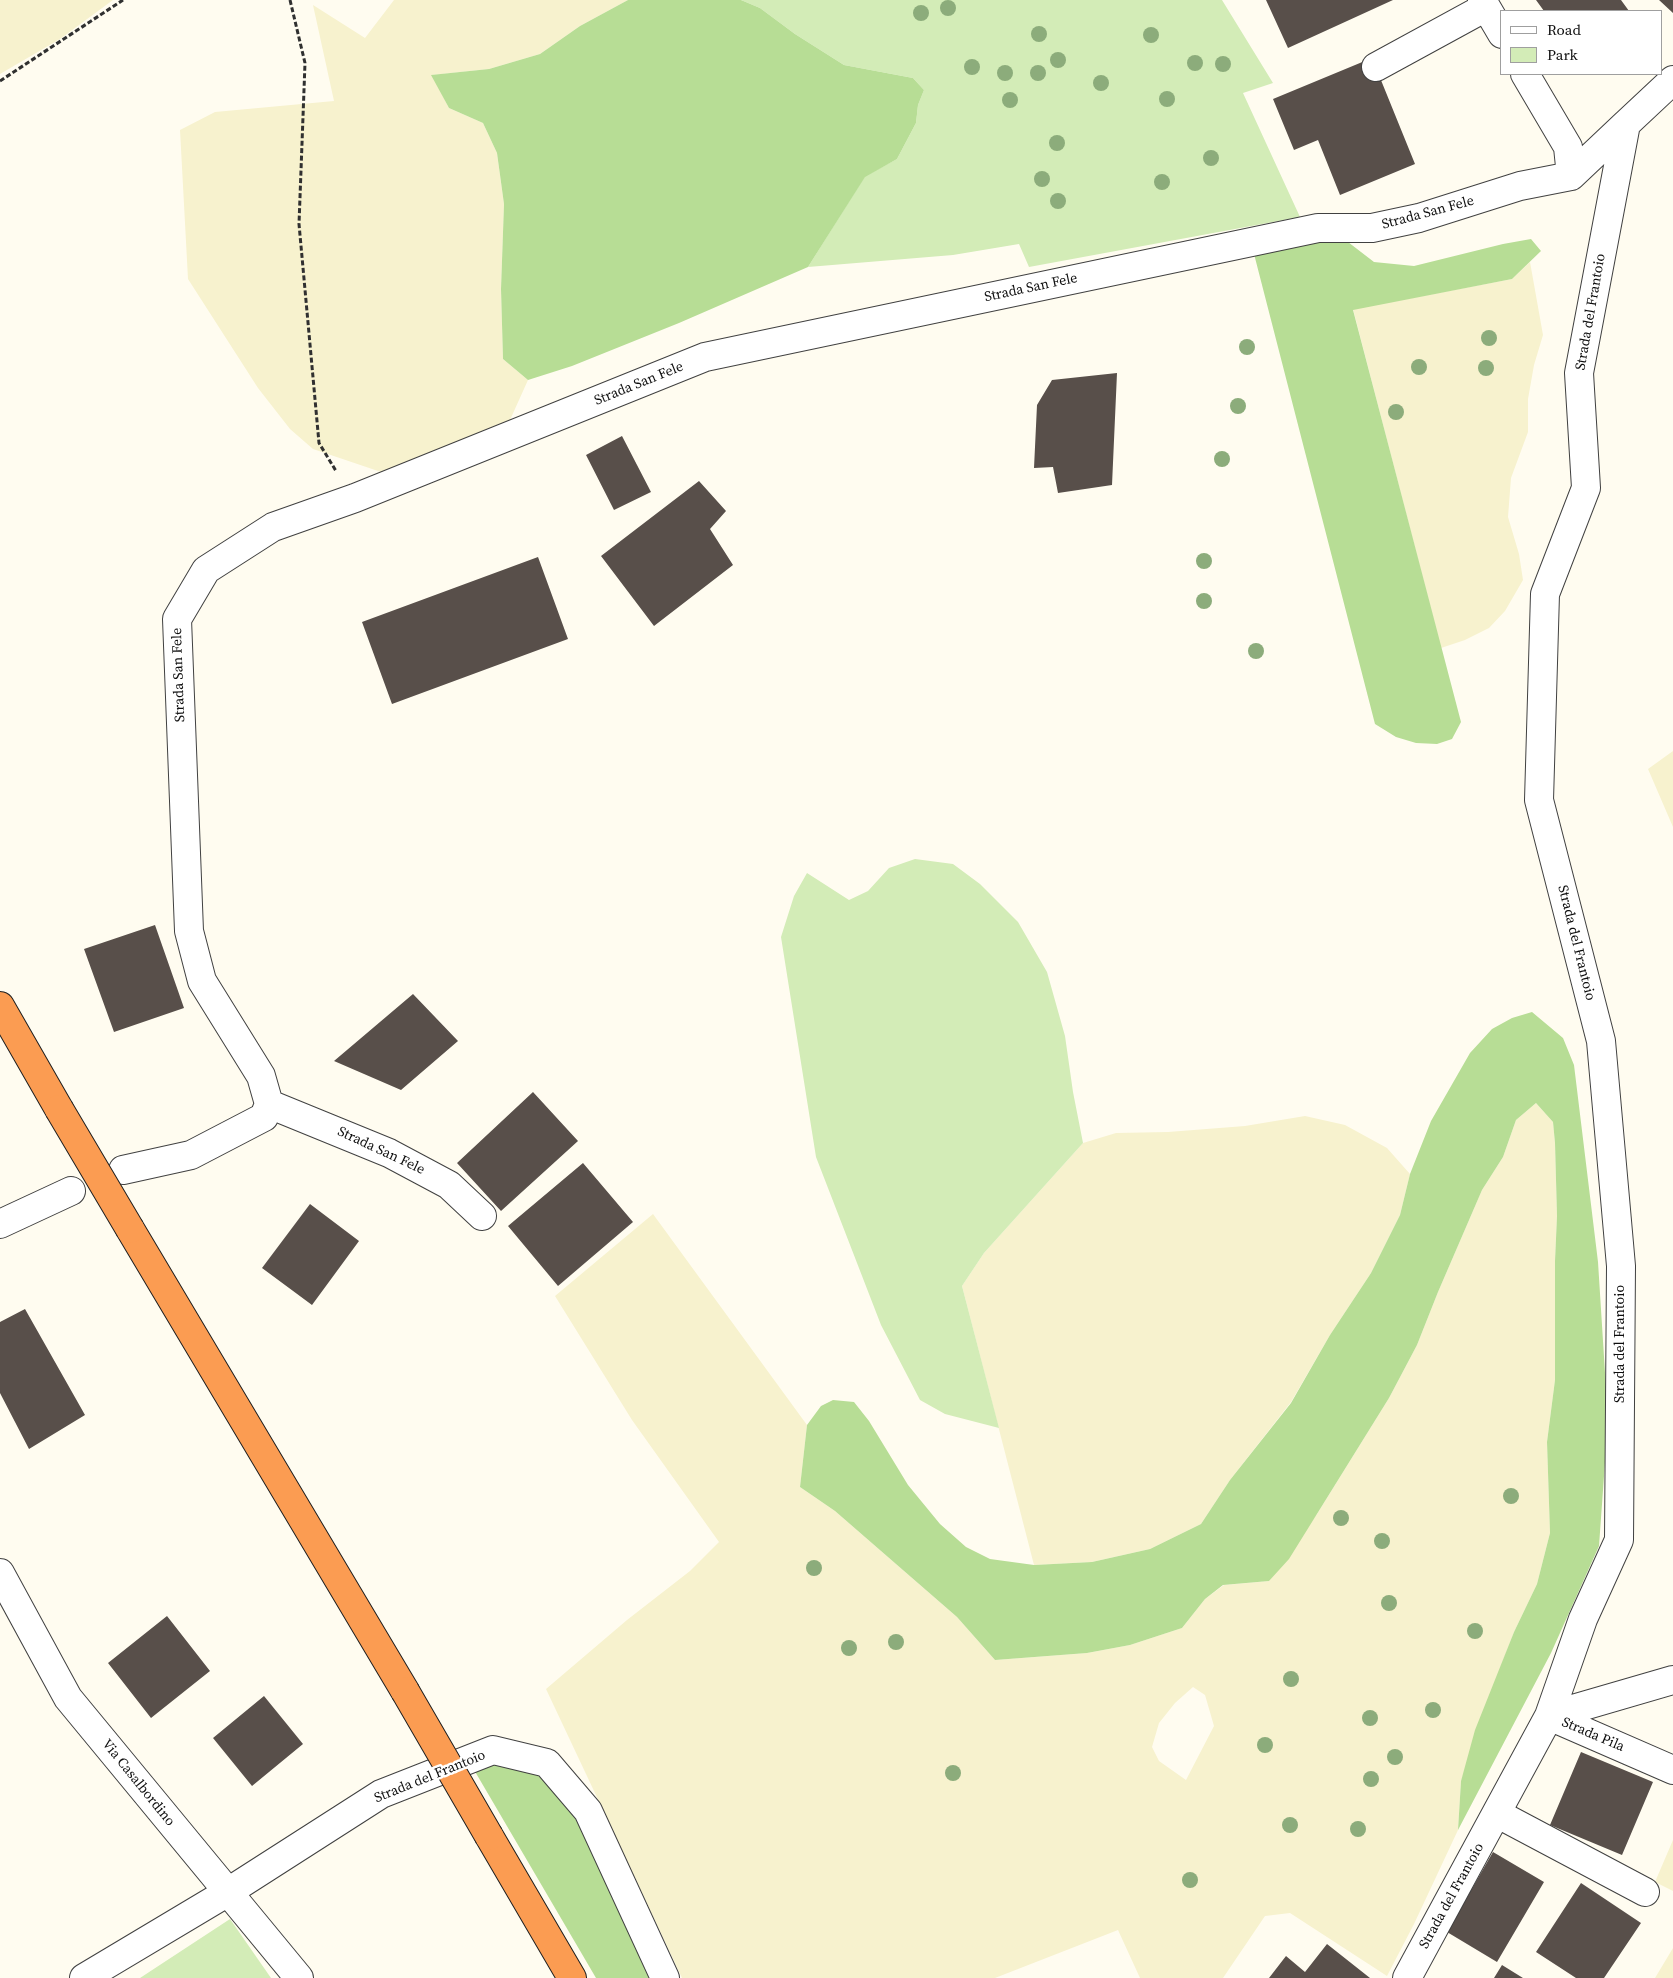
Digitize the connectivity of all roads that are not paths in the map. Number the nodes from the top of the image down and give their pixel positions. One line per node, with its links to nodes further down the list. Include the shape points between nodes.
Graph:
1 (1484, 4): 2 (street); 3 (street)
2 (1500, 31)
3 (1376, 67)
4 (1526, 75): 7 (street, via 1568,147)
5 (1673, 80): 6 (street)
6 (1626, 124): 7 (street); 16 (street, Strada del Frantoio, via 1579,373 1586,488 1546,594 1539,800 1601,1041 1621,1266 1619,1540 1583,1619)
7 (1571, 176): 9 (street, Strada San Fele, via 1520,186 1419,218 1372,228 1318,228 705,357 355,498 273,527 206,570 177,619 189,932 202,981 261,1076)
8 (0, 1006): 23 (highway, bridge)
9 (269, 1104): 10 (street, via 264,1117 191,1155); 12 (street, Strada San Fele, via 389,1153 450,1185)
10 (123, 1170)
11 (71, 1191): 13 (street)
12 (482, 1216)
13 (0, 1224)
14 (0, 1573): 19 (street, Via Casalbordino, via 68,1698)
15 (1673, 1680): 16 (street, Strada Pila)
16 (1549, 1716): 17 (street, Strada Pila); 18 (street, Strada del Frantoio)
17 (1673, 1770)
18 (1498, 1814): 20 (street); 25 (street, Strada del Frantoio)
19 (228, 1892): 21 (street, Strada del Frantoio); 22 (street, Via Casalbordino); 24 (street, Strada del Frantoio, via 381,1794 494,1750 547,1763 588,1811)
20 (1646, 1892)
21 (84, 1978)
22 (299, 1978)
23 (572, 1978)
24 (665, 1978)
25 (1407, 1978)

